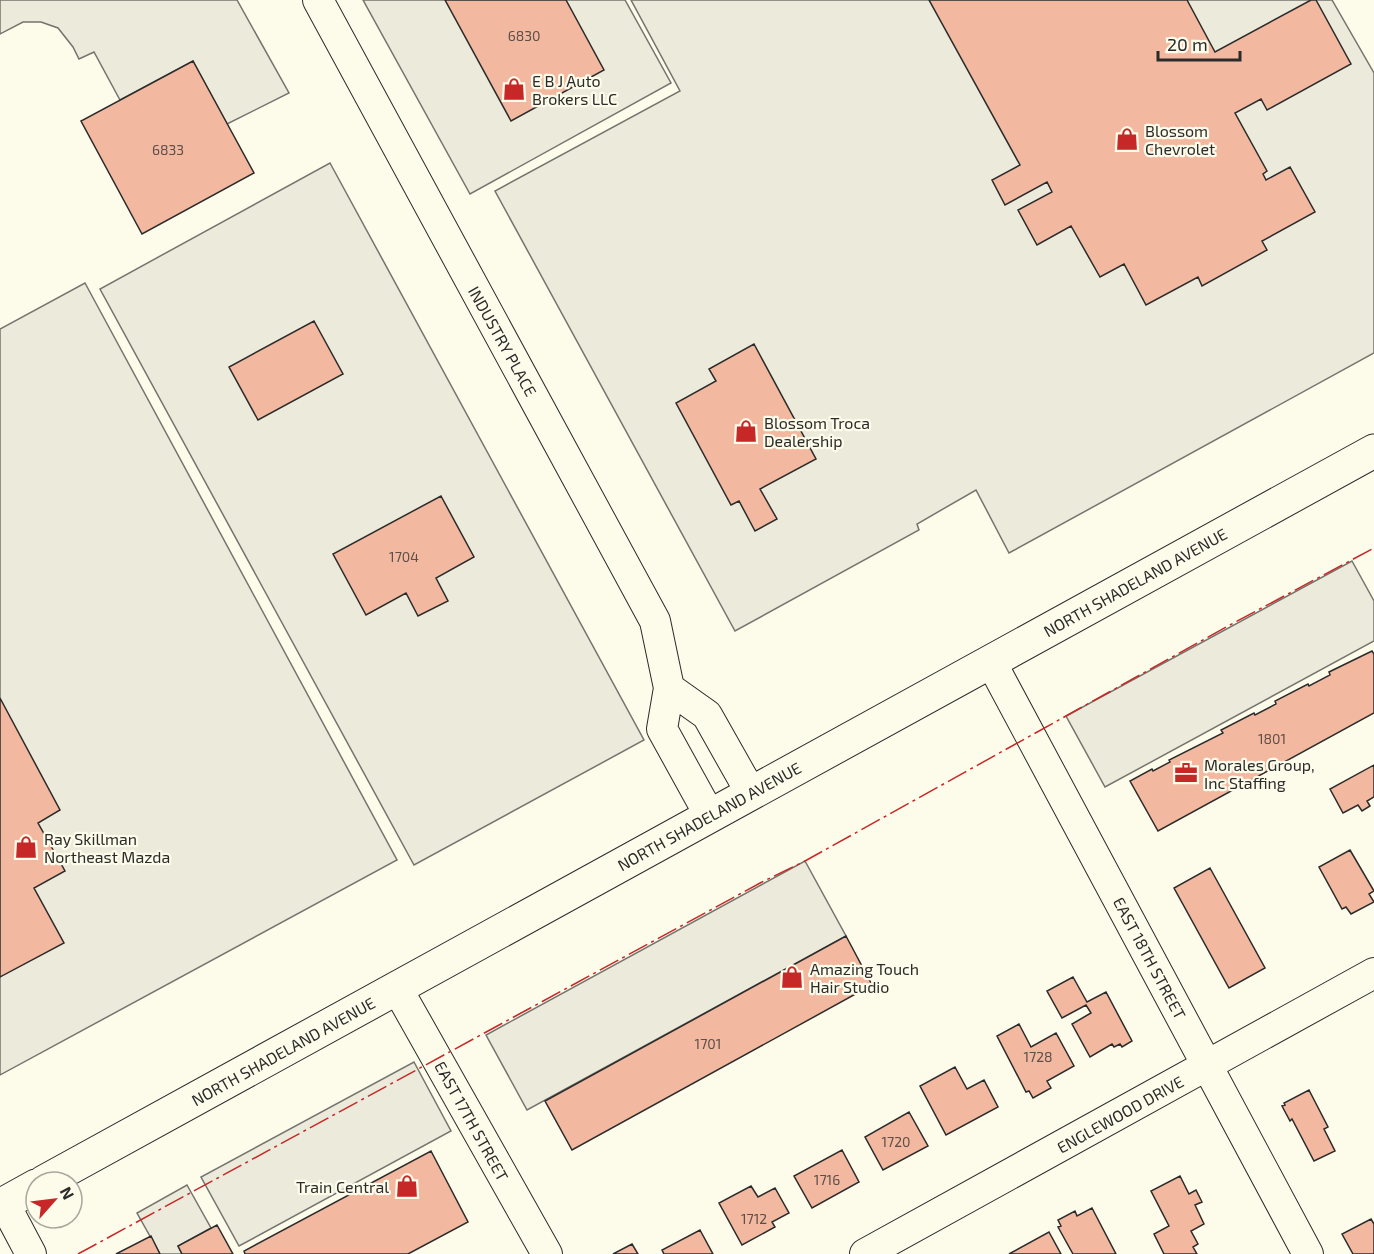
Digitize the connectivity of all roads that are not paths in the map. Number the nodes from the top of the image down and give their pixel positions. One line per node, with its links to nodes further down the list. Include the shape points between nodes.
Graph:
1 (318, 0): 4 (street, INDUSTRY PLACE, via 655,621)
2 (1374, 451): 3 (main road, NORTH SHADELAND AVENUE)
3 (992, 662): 5 (main road, NORTH SHADELAND AVENUE); 9 (street, EAST 18TH STREET)
4 (669, 688): 5 (street, via 707,715); 6 (street, INDUSTRY PLACE, via 662,729)
5 (751, 793): 6 (main road, NORTH SHADELAND AVENUE)
6 (710, 816): 8 (main road, NORTH SHADELAND AVENUE)
7 (1374, 974): 9 (street, ENGLEWOOD DRIVE)
8 (397, 988): 10 (main road, NORTH SHADELAND AVENUE); 14 (street, EAST 17TH STREET)
9 (1208, 1065): 15 (street, ENGLEWOOD DRIVE); 16 (street, EAST 18TH STREET)
10 (66, 1170)
11 (24, 1193): 12 (main road)
12 (2, 1205): 13 (street)
13 (31, 1254)
14 (547, 1254)
15 (865, 1254)
16 (1308, 1254)

